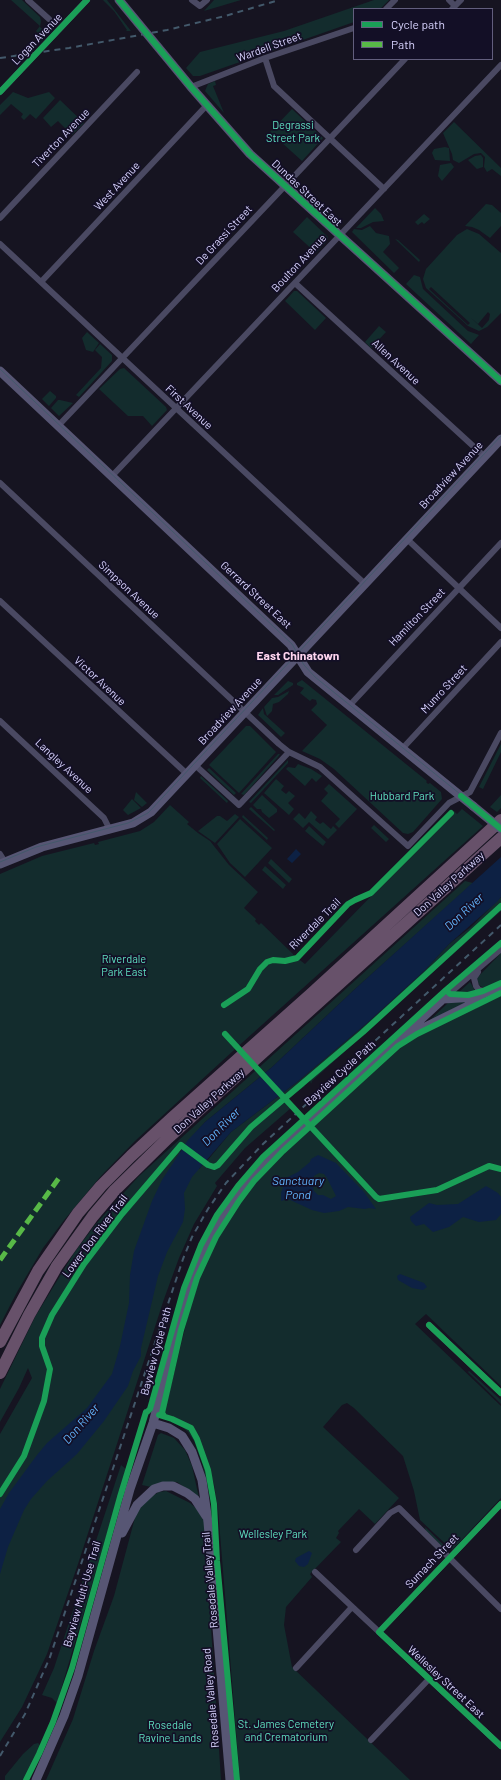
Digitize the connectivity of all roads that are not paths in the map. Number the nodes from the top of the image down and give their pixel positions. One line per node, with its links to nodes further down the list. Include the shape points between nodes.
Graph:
1 (28, 0): 11 (street)
2 (87, 0): 18 (street, Logan Avenue)
3 (119, 0): 17 (main road, Dundas Street East)
4 (192, 0): 8 (street, via 197,5)
5 (395, 0): 10 (street)
6 (449, 0): 9 (street)
7 (461, 0): 9 (street)
8 (205, 2)
9 (454, 7)
10 (387, 8)
11 (49, 19)
12 (353, 28): 13 (street, Wardell Street)
13 (265, 58): 17 (street, Wardell Street); 20 (street, via 274,86)
14 (404, 60): 20 (street, De Grassi Street)
15 (501, 65): 22 (street, Boulton Avenue)
16 (137, 72): 23 (street, Tiverton Avenue)
17 (191, 87): 19 (main road, Dundas Street East)
18 (0, 92)
19 (207, 105): 21 (main road, Dundas Street East, via 250,154); 26 (street, West Avenue)
20 (330, 138): 21 (street, De Grassi Street); 22 (street)
21 (285, 186): 24 (main road, Dundas Street East); 28 (street, De Grassi Street)
22 (384, 188): 24 (street, Boulton Avenue)
23 (0, 218)
24 (339, 236): 27 (street, Boulton Avenue); 30 (main road, Dundas Street East)
25 (0, 244): 26 (street, First Avenue)
26 (41, 282): 28 (street, First Avenue)
27 (295, 283): 31 (street, Boulton Avenue); 34 (street, Allen Avenue)
28 (122, 358): 31 (street, First Avenue); 32 (street, De Grassi Street)
29 (0, 371): 32 (main road, Gerrard Street East)
30 (501, 381)
31 (176, 408): 35 (street, Boulton Avenue); 39 (street, First Avenue)
32 (58, 426): 35 (main road, Gerrard Street East)
33 (501, 439): 34 (main road, Broadview Avenue)
34 (484, 456): 37 (main road, Broadview Avenue)
35 (112, 476): 44 (main road, Gerrard Street East, via 291,645)
36 (0, 483): 46 (street, Simpson Avenue)
37 (408, 539): 39 (main road, Broadview Avenue); 40 (street)
38 (501, 544): 40 (street, Hamilton Street)
39 (365, 584): 44 (main road, Broadview Avenue)
40 (459, 588): 42 (street); 45 (street, Hamilton Street)
41 (0, 602): 52 (street, Victor Avenue)
42 (501, 628)
43 (501, 642): 49 (street, Munro Street)
44 (298, 656): 45 (main road, Gerrard Street East, via 308,672); 46 (main road, Broadview Avenue)
45 (349, 706): 49 (main road, Gerrard Street East)
46 (245, 712): 50 (street, Simpson Avenue); 51 (main road, Broadview Avenue)
47 (0, 721): 56 (street, Langley Avenue, via 104,818)
48 (501, 733): 53 (street, via 474,786 470,792)
49 (402, 749): 53 (main road, Gerrard Street East)
50 (289, 752): 51 (street, via 239,805); 53 (street, Simpson Avenue, via 320,767 408,846 449,803)
51 (195, 765): 52 (main road, Broadview Avenue)
52 (187, 774): 56 (main road, Broadview Avenue, via 144,818)
53 (461, 796): 55 (main road, Gerrard Street East, bridge)
54 (501, 820): 67 (highway, Don Valley Parkway, via 106,1181 55,1245)
55 (501, 829)
56 (110, 830): 58 (main road, Broadview Avenue)
57 (501, 838): 68 (highway, Don Valley Parkway, via 168,1138 115,1190 57,1266 32,1308)
58 (2, 860)
59 (501, 949): 60 (street)
60 (482, 966): 63 (street, via 474,982 479,990); 64 (street)
61 (501, 986): 63 (main road)
62 (501, 990): 65 (main road)
63 (491, 991): 64 (main road, via 467,999)
64 (443, 999): 65 (main road)
65 (395, 1042): 70 (main road, via 266,1161 232,1202 197,1266)
66 (429, 1325): 69 (street)
67 (0, 1342)
68 (0, 1373)
69 (501, 1393)
70 (153, 1423): 72 (main road, Rosedale Valley Road, via 176,1431 187,1442 199,1470); 73 (main road)
71 (501, 1504): 75 (street, Sumach Street)
72 (208, 1522): 73 (main road, via 195,1499 173,1486 163,1486 154,1489 137,1504); 85 (main road, Rosedale Valley Road)
73 (112, 1550): 84 (main road, via 71,1696 62,1723)
74 (356, 1550): 75 (street, via 390,1513 398,1508)
75 (449, 1559): 78 (street); 79 (street, Sumach Street)
76 (315, 1572): 77 (street, Wellesley Street East)
77 (352, 1607): 79 (street, Wellesley Street East); 80 (street)
78 (501, 1609)
79 (379, 1632): 81 (street, Wellesley Street East)
80 (296, 1668)
81 (429, 1679): 82 (street); 83 (street, Wellesley Street East)
82 (371, 1740)
83 (501, 1746)
84 (36, 1780)
85 (230, 1780)

